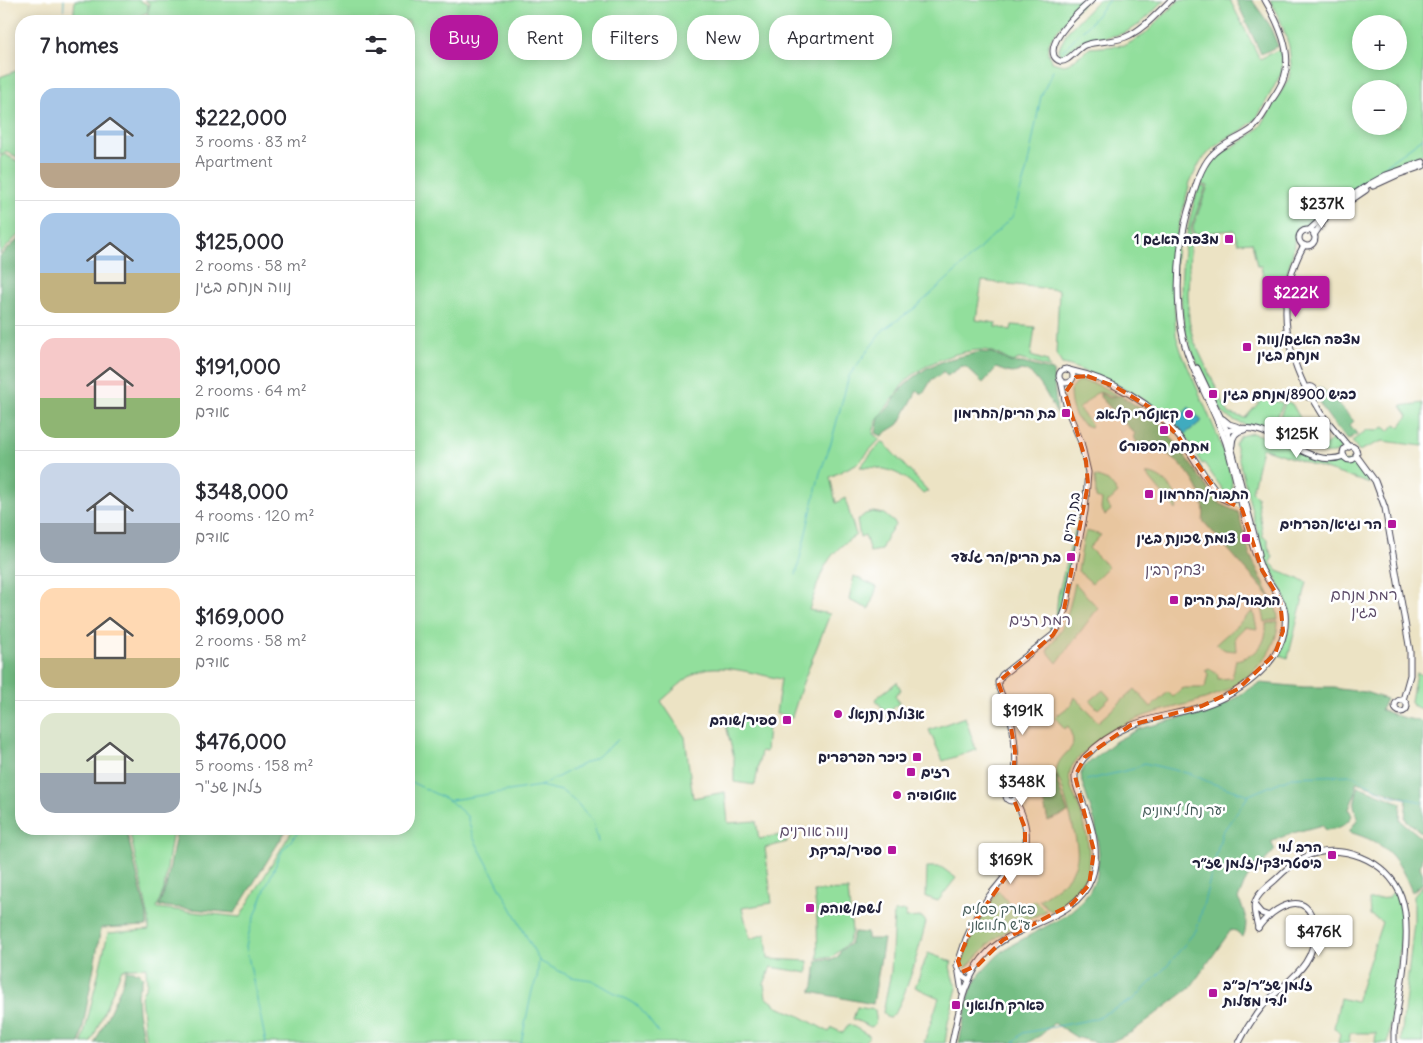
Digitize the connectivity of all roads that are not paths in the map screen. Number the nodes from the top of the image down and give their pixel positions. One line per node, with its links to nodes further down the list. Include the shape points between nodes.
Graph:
1 (1092, 0): 2 (street, via 1058,37 1054,49 1057,60 1066,60 1085,45 1130,36)
2 (1171, 0)
3 (1265, 0): 9 (street, via 1285,47 1285,77 1258,123 1215,152 1201,172 1182,235)
4 (1423, 162): 6 (street, via 1368,185 1333,208)
5 (1423, 166): 7 (street, via 1384,180 1353,198 1329,215)
6 (1308, 231): 7 (street); 8 (street, via 1300,236)
7 (1314, 235): 8 (street, via 1312,245)
8 (1304, 245): 14 (street, via 1290,279 1286,319 1290,350)
9 (1180, 324): 17 (street, via 1186,345); 20 (street, via 1190,360)
10 (1069, 370): 11 (street); 12 (street, via 1061,372); 13 (street, via 1073,374)
11 (1087, 376): 13 (street, via 1079,376); 27 (street, via 1141,400 1160,417)
12 (1061, 380): 13 (street); 15 (street, בת הרים)
13 (1070, 382): 15 (street)
14 (1306, 389): 16 (street, via 1306,395); 16 (street, via 1315,389)
15 (1064, 397): 34 (street, בת הרים, via 1085,455 1088,484 1066,608 1053,635 1002,675 998,682 1008,710 1015,752 1016,778 1012,791 1006,797 1018,805 1025,828 1025,849 978,913)
16 (1312, 397): 21 (street, via 1324,418)
17 (1217, 408): 18 (street, via 1226,422); 20 (street)
18 (1245, 428): 19 (street); 20 (street)
19 (1252, 429): 22 (street, via 1236,433 1232,439); 24 (street, via 1271,434 1320,458)
20 (1225, 432): 22 (street); 25 (street)
21 (1349, 447): 23 (street, via 1354,448); 24 (street, via 1343,451)
22 (1232, 450): 26 (street)
23 (1356, 455): 24 (street, via 1350,460); 30 (street, via 1375,480 1385,508 1410,651 1410,675)
24 (1344, 456)
25 (1236, 481): 26 (street); 27 (street, via 1233,496)
26 (1243, 497): 27 (street); 28 (street); 29 (street)
27 (1225, 500): 28 (street, via 1239,506)
28 (1245, 513): 29 (street)
29 (1262, 570): 33 (street, via 1285,613 1275,654 1249,682 1228,695 1202,706 1131,725 1109,737 1085,757 1079,764 1075,783 1091,827 1094,870 1088,885 1079,898 1064,909 997,944)
30 (1403, 700)
31 (1256, 901): 32 (street, via 1259,911); 32 (street, via 1258,928); 39 (street, via 1265,888 1288,868 1305,857 1320,853 1354,855 1369,860 1385,872 1401,895 1406,921)
32 (1269, 916): 38 (street, via 1286,905 1303,904 1311,913 1314,945 1294,979 1261,1008)
33 (978, 965): 34 (street, via 965,973); 35 (street)
34 (957, 968): 35 (street); 36 (street)
35 (969, 980): 36 (street)
36 (962, 997): 37 (street)
37 (952, 1043)
38 (1239, 1043)
39 (1395, 1043)

